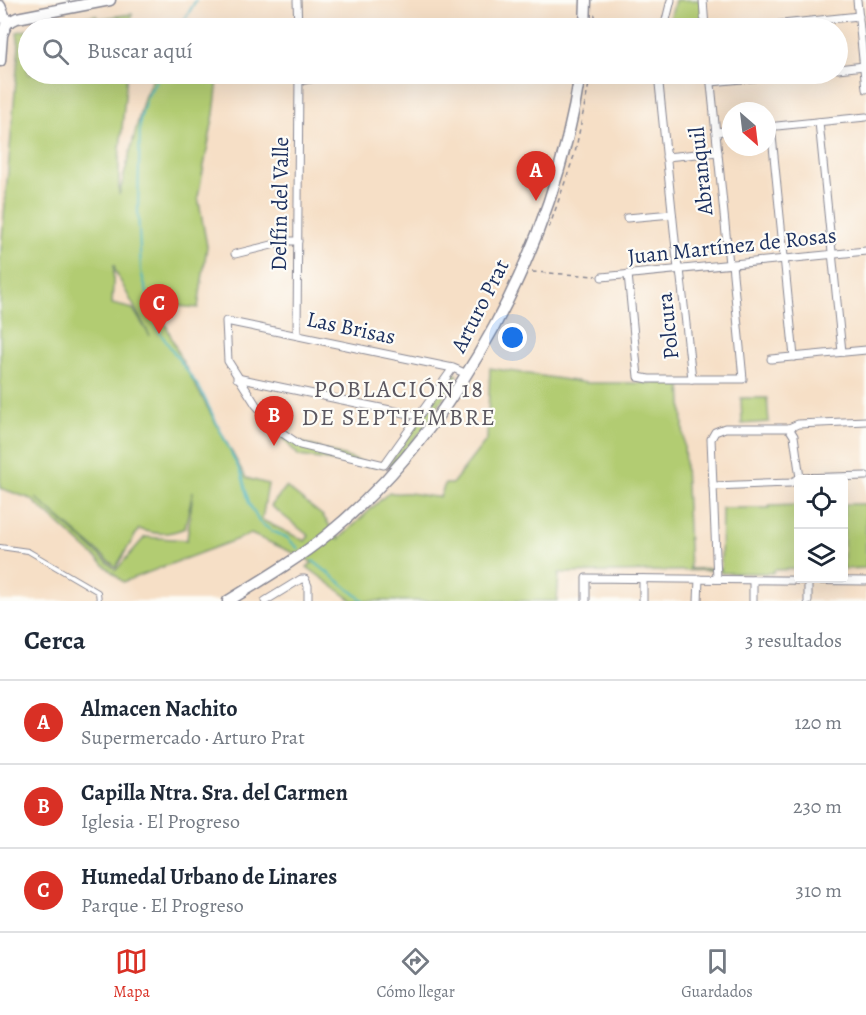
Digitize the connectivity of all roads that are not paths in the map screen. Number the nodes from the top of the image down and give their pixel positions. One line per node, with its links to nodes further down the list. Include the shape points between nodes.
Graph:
1 (106, 0): 7 (main road)
2 (297, 0): 10 (street)
3 (586, 0): 11 (main road)
4 (671, 0): 12 (street)
5 (703, 0): 13 (street)
6 (857, 0): 9 (street)
7 (53, 5): 15 (main road)
8 (0, 6): 15 (main road)
9 (859, 16): 14 (street); 17 (street)
10 (298, 18)
11 (586, 18)
12 (666, 18)
13 (704, 18)
14 (840, 18)
15 (7, 23): 16 (main road)
16 (0, 61)
17 (864, 61): 18 (street); 23 (street)
18 (848, 66)
19 (299, 84): 34 (street, Delfín del Valle)
20 (578, 84): 49 (main road, Arturo Prat, via 544,214 510,295)
21 (659, 84): 31 (street, Polcura)
22 (711, 84): 28 (street, Abranquil)
23 (866, 89)
24 (866, 117): 25 (street)
25 (819, 122): 26 (street); 37 (street)
26 (776, 125)
27 (722, 131): 28 (street)
28 (716, 132): 29 (street, Abranquil)
29 (718, 152): 31 (street); 39 (street, Abranquil)
30 (772, 156): 38 (street)
31 (666, 157): 32 (street, Polcura)
32 (672, 214): 33 (street); 40 (street, Polcura)
33 (627, 218)
34 (298, 241): 36 (street); 43 (street, Delfín del Valle)
35 (866, 251): 37 (street, Juan Martínez de Rosas)
36 (236, 254)
37 (832, 254): 38 (street, Juan Martínez de Rosas); 45 (street)
38 (784, 259): 39 (street, Juan Martínez de Rosas); 46 (street)
39 (730, 264): 40 (street, Juan Martínez de Rosas); 51 (street, Abranquil, via 743,379)
40 (679, 269): 41 (street, Juan Martínez de Rosas); 51 (street, Polcura)
41 (628, 274): 42 (street, Juan Martínez de Rosas); 51 (street, via 638,377)
42 (602, 277)
43 (297, 334): 48 (street, Las Brisas); 50 (street, Las Brisas, via 226,321 226,354)
44 (866, 350): 45 (street)
45 (842, 352): 46 (street)
46 (794, 357): 47 (street)
47 (771, 359)
48 (453, 368): 49 (street, Las Brisas); 52 (street, Arturo Prat)
49 (467, 374): 70 (main road, Arturo Prat, via 415,447 361,505 299,556)
50 (237, 378): 52 (street); 52 (street, Arturo Prat, via 263,414 293,441 384,465)
51 (692, 379)
52 (419, 416)
53 (866, 421): 54 (street, via 798,424)
54 (789, 428): 55 (street, via 794,436); 59 (street, via 725,428 715,432 711,439)
55 (800, 475)
56 (866, 476): 57 (street)
57 (848, 477)
58 (794, 481): 59 (street)
59 (713, 486): 63 (street)
60 (0, 547): 69 (lane, via 28,551 98,592)
61 (643, 579): 62 (street); 73 (street, via 586,578); 74 (street)
62 (699, 579): 63 (street); 75 (street)
63 (717, 579): 64 (street)
64 (753, 580): 65 (street); 76 (street)
65 (794, 580)
66 (848, 581): 67 (street)
67 (866, 581)
68 (808, 583): 77 (street)
69 (99, 601)
70 (228, 601)
71 (265, 601): 72 (street, via 305,579)
72 (308, 601)
73 (586, 601)
74 (643, 601)
75 (698, 601)
76 (753, 601)
77 (808, 601)

